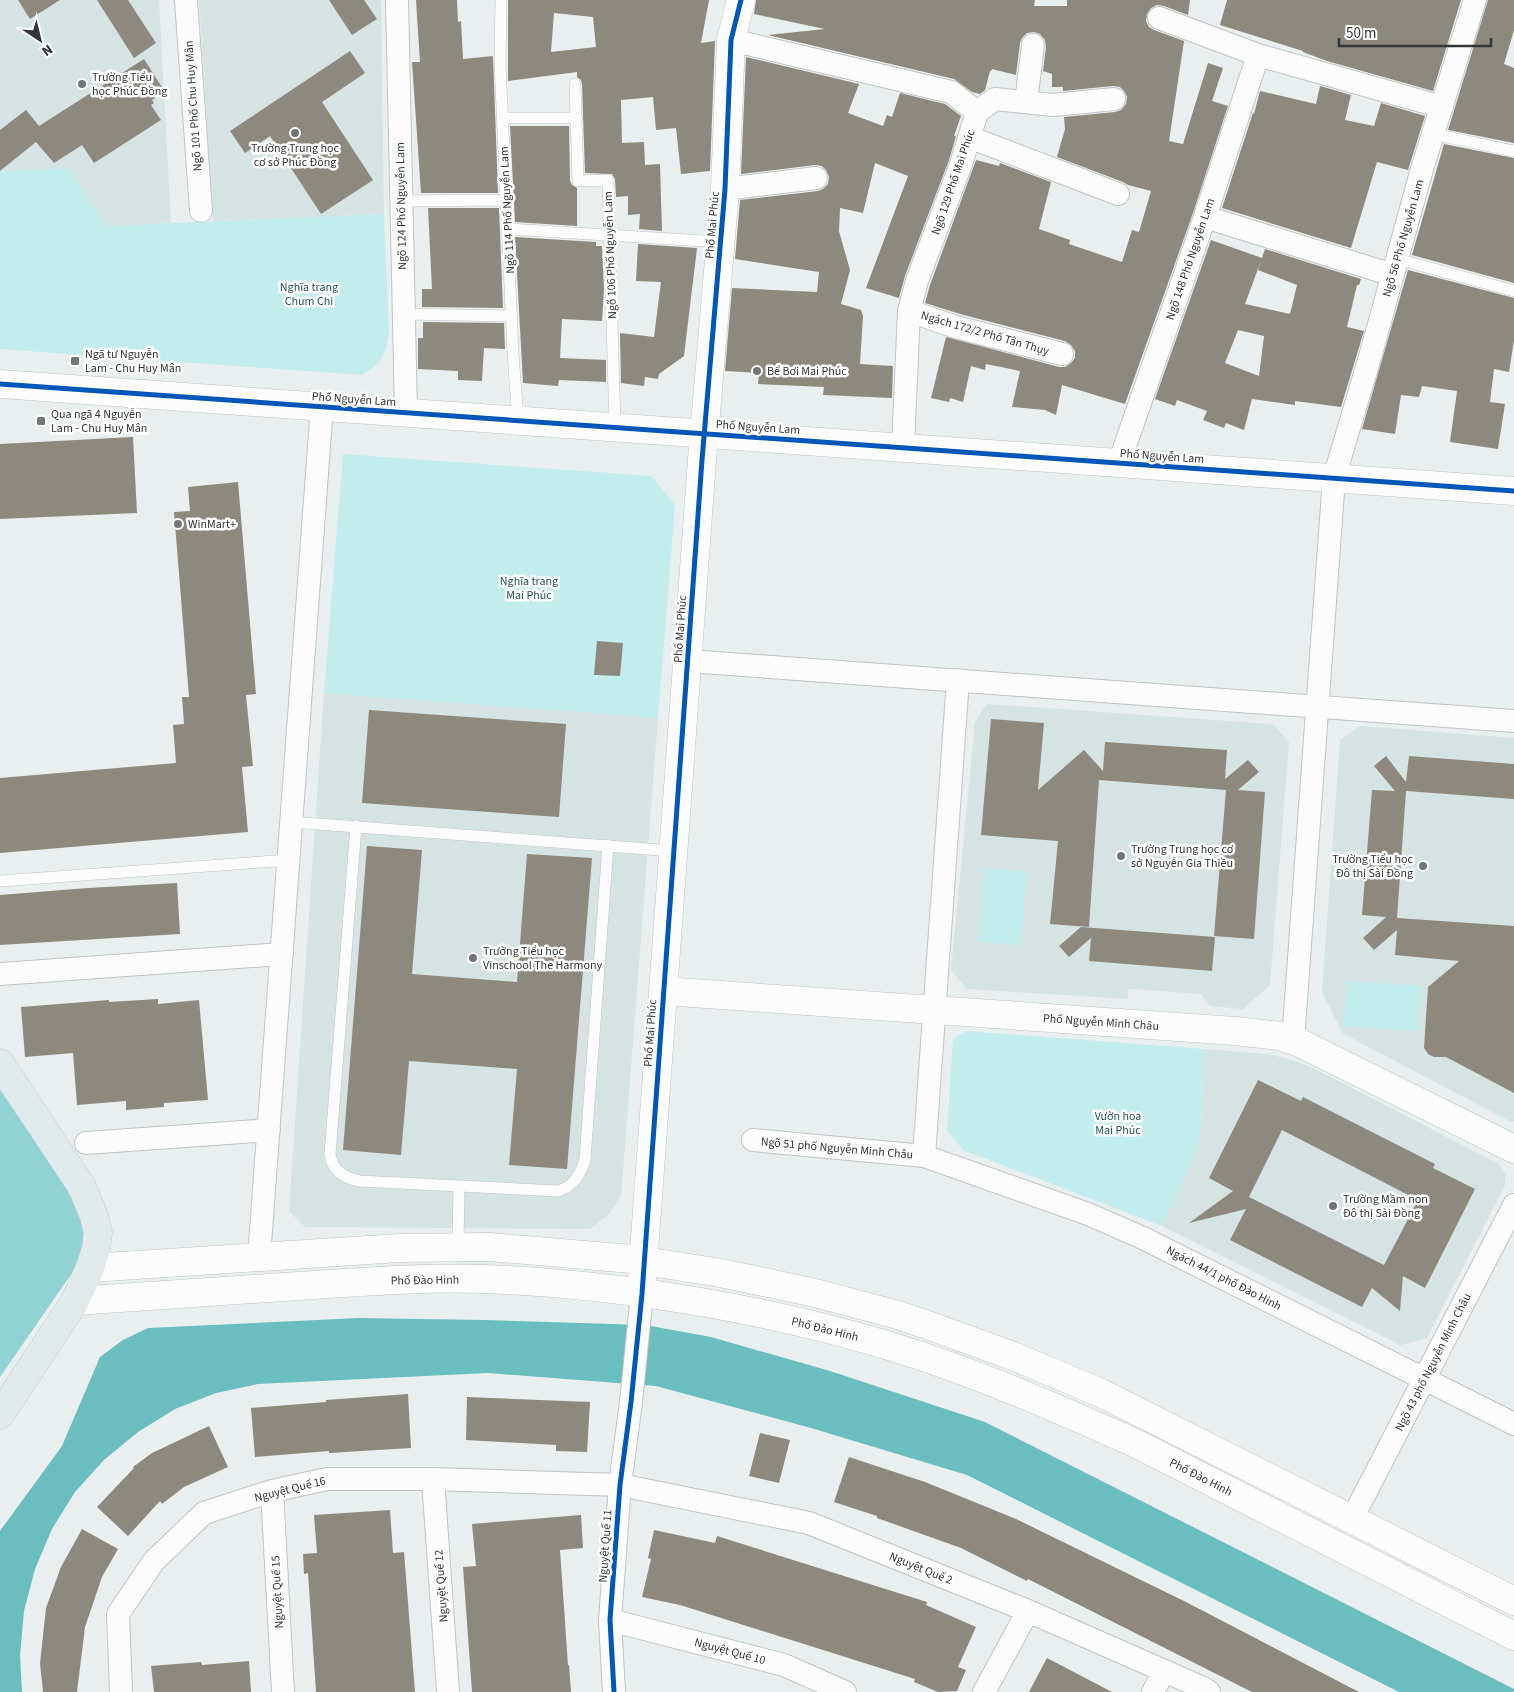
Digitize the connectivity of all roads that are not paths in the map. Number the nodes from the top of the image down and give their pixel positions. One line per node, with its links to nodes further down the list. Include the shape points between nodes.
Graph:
1 (186, 0): 25 (street, Ngõ 101 Phố Chu Huy Mân, via 196,52)
2 (397, 0): 24 (street, Ngõ 124 Phố Nguyễn Lam)
3 (500, 0): 15 (lane, Ngõ 114 Phố Nguyễn Lam)
4 (741, 0): 7 (street, Phố Mai Phúc)
5 (1475, 0): 13 (street, Ngõ 56 Phố Nguyễn Lam)
6 (1158, 18): 9 (street)
7 (730, 40): 14 (street, Ngõ 129 Phố Mai Phúc, via 951,92); 21 (street, Phố Mai Phúc)
8 (1033, 44): 12 (street)
9 (1258, 56): 13 (street); 26 (street, Ngõ 148 Phố Nguyễn Lam)
10 (575, 84): 16 (lane, Ngõ 106 Phố Nguyễn Lam)
11 (1114, 99): 12 (street, via 1053,104)
12 (1026, 102): 14 (street, via 995,99)
13 (1442, 107): 17 (street, Ngõ 56 Phố Nguyễn Lam)
14 (977, 112): 18 (street, Ngõ 129 Phố Mai Phúc)
15 (503, 118): 16 (lane); 23 (lane, Ngõ 114 Phố Nguyễn Lam)
16 (576, 118): 28 (lane, Ngõ 106 Phố Nguyễn Lam, via 578,181 608,180)
17 (1433, 134): 19 (lane); 30 (street, Ngõ 56 Phố Nguyễn Lam)
18 (969, 138): 22 (street); 32 (street, Ngõ 129 Phố Mai Phúc)
19 (1514, 151)
20 (816, 178): 21 (street)
21 (725, 189): 29 (street, Phố Mai Phúc)
22 (1118, 194)
23 (506, 200): 24 (lane); 27 (lane, Ngõ 114 Phố Nguyễn Lam)
24 (401, 201): 33 (street, Ngõ 124 Phố Nguyễn Lam)
25 (201, 211)
26 (1205, 217): 30 (street); 43 (street, Ngõ 148 Phố Nguyễn Lam)
27 (508, 228): 28 (lane); 34 (lane, Ngõ 114 Phố Nguyễn Lam)
28 (610, 235): 29 (lane); 40 (lane, Ngõ 106 Phố Nguyễn Lam)
29 (721, 242): 41 (street, Phố Mai Phúc)
30 (1395, 267): 31 (lane); 44 (street, Ngõ 56 Phố Nguyễn Lam)
31 (1514, 291)
32 (909, 311): 35 (street, Ngách 172/2 Phố Tân Thụy, via 956,327); 42 (street, Ngõ 129 Phố Mai Phúc)
33 (403, 314): 34 (lane); 38 (street, Ngõ 124 Phố Nguyễn Lam)
34 (512, 316): 39 (lane, Ngõ 114 Phố Nguyễn Lam)
35 (1062, 354)
36 (0, 384): 37 (street, Phố Nguyễn Lam)
37 (322, 406): 38 (street, Phố Nguyễn Lam); 50 (street)
38 (406, 412): 39 (street, Phố Nguyễn Lam)
39 (518, 420): 40 (street, Phố Nguyễn Lam)
40 (615, 427): 41 (street, Phố Nguyễn Lam)
41 (704, 433): 42 (street, Phố Nguyễn Lam); 46 (street, Phố Mai Phúc)
42 (903, 447): 43 (street, Phố Nguyễn Lam)
43 (1119, 463): 44 (street, Phố Nguyễn Lam)
44 (1334, 478): 45 (street, Phố Nguyễn Lam); 48 (street, Ngõ 56 Phố Nguyễn Lam)
45 (1514, 491)
46 (688, 661): 47 (street); 53 (street, Phố Mai Phúc)
47 (958, 680): 48 (street); 59 (street, Ngõ 51 phố Nguyễn Minh Châu)
48 (1317, 707): 49 (street); 60 (street, Ngõ 56 Phố Nguyễn Lam)
49 (1514, 721)
50 (292, 822): 51 (lane); 54 (street)
51 (356, 826): 52 (lane); 67 (lane, via 330,1159 336,1170 352,1180)
52 (608, 846): 53 (lane); 67 (lane, via 583,1168 570,1185 558,1191)
53 (674, 851): 58 (street, Phố Mai Phúc)
54 (288, 860): 55 (lane); 56 (street)
55 (0, 881)
56 (282, 954): 57 (street); 62 (street)
57 (0, 974)
58 (663, 990): 59 (street, Phố Nguyễn Minh Châu); 71 (street, Phố Mai Phúc)
59 (934, 1010): 60 (street, Phố Nguyễn Minh Châu, via 1251,1032); 66 (street, Ngõ 51 phố Nguyễn Minh Châu)
60 (1293, 1040): 65 (street, Phố Nguyễn Minh Châu)
61 (0, 1063): 72 (main road, via 82,1186 98,1232)
62 (269, 1130): 64 (street); 70 (street)
63 (752, 1140): 66 (street, Ngõ 51 phố Nguyễn Minh Châu)
64 (86, 1143)
65 (1514, 1149)
66 (924, 1156): 75 (street, Ngách 44/1 phố Đào Hinh, via 1125,1229)
67 (459, 1186): 69 (lane)
68 (1514, 1205): 75 (street, Ngõ 43 phố Nguyễn Minh Châu)
69 (458, 1247): 70 (street); 71 (street, via 536,1250)
70 (259, 1257): 72 (street)
71 (643, 1261): 74 (street, Phố Mai Phúc); 81 (street, via 811,1292 898,1315 1013,1356 1101,1393)
72 (90, 1268): 73 (main road)
73 (75, 1301): 74 (street, Phố Đào Hinh, via 439,1278 530,1282); 76 (main road)
74 (641, 1303): 79 (street, Nguyệt Quế 11); 85 (street, Phố Đào Hinh, via 715,1305 807,1324 892,1347 1007,1388 1136,1444)
75 (1424, 1379): 77 (street, Ngách 44/1 phố Đào Hinh); 81 (street, Ngõ 43 phố Nguyễn Minh Châu)
76 (0, 1415)
77 (1514, 1424)
78 (434, 1479): 79 (street, Nguyệt Quế 16); 80 (street, Nguyệt Quế 16, via 328,1479); 89 (street, Nguyệt Quế 12)
79 (620, 1485): 83 (street, Nguyệt Quế 2, via 809,1523); 84 (street, Nguyệt Quế 11)
80 (272, 1491): 87 (street, Nguyệt Quế 16, via 204,1513 154,1561 118,1614); 88 (street, Nguyệt Quế 15)
81 (1352, 1519): 82 (street)
82 (1514, 1601)
83 (1028, 1611): 86 (street, Nguyệt Quế 2); 92 (street)
84 (610, 1620): 90 (street, Nguyệt Quế 11); 91 (street, Nguyệt Quế 10, via 784,1665)
85 (1514, 1636)
86 (1164, 1671): 93 (street); 94 (street, Nguyệt Quế 2)
87 (121, 1692)
88 (282, 1692)
89 (448, 1692)
90 (614, 1692)
91 (845, 1692)
92 (984, 1692)
93 (1153, 1692)
94 (1209, 1692)

